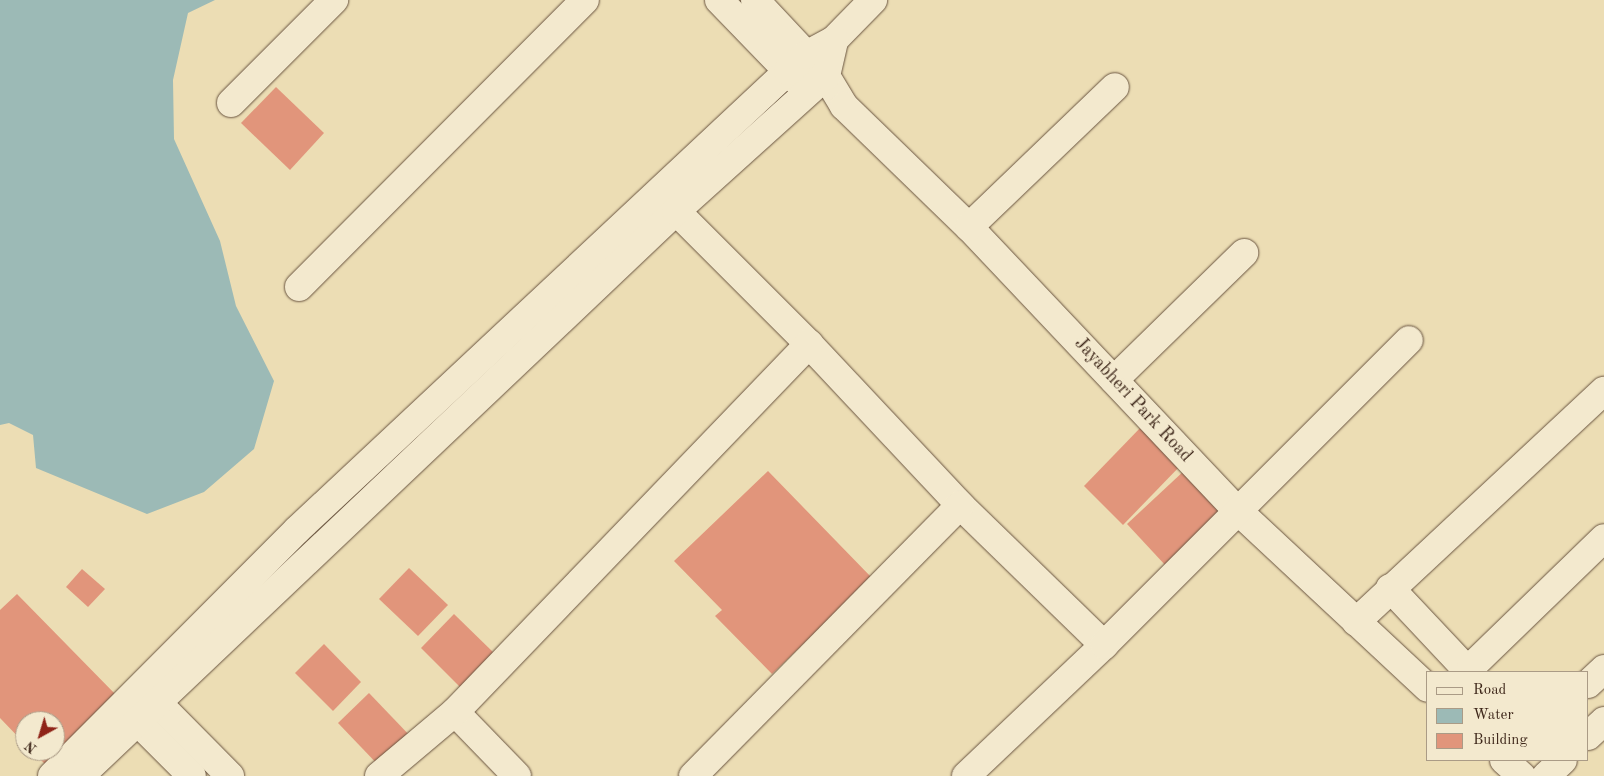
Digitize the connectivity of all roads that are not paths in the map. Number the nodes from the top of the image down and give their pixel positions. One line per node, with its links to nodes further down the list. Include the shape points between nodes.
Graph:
1 (334, 0): 10 (street)
2 (585, 0): 14 (street)
3 (719, 0): 7 (street, Jayabheri Park Road)
4 (755, 0): 7 (street, Jayabheri Park Road)
5 (873, 0): 6 (street)
6 (834, 40): 7 (street); 8 (street)
7 (797, 63): 8 (street, Jayabheri Park Road); 30 (street, via 298,530)
8 (817, 84): 11 (street); 12 (street, Jayabheri Park Road, via 844,106)
9 (1115, 87): 12 (street)
10 (231, 103)
11 (676, 211): 16 (street); 30 (street)
12 (968, 227): 17 (street, Jayabheri Park Road)
13 (1244, 253): 17 (street)
14 (299, 287)
15 (1408, 340): 20 (street)
16 (809, 344): 19 (street); 31 (street)
17 (1114, 380): 20 (street, Jayabheri Park Road)
18 (1604, 391): 22 (street)
19 (960, 505): 25 (street); 42 (street)
20 (1236, 509): 23 (street, Jayabheri Park Road); 25 (street)
21 (1604, 538): 24 (street, via 1470,667 1465,668)
22 (1390, 588): 23 (street); 24 (street)
23 (1356, 622): 26 (street, Jayabheri Park Road)
24 (1432, 634): 26 (street)
25 (1104, 645): 43 (street)
26 (1401, 664): 29 (street, Jayabheri Park Road)
27 (1604, 669): 28 (street)
28 (1589, 683)
29 (1426, 686)
30 (150, 696): 32 (street); 39 (street)
31 (455, 712): 40 (street); 41 (street)
32 (131, 716): 36 (street); 37 (street); 38 (street)
33 (1604, 721): 34 (street)
34 (1589, 735)
35 (1562, 761): 44 (street)
36 (52, 776)
37 (80, 776)
38 (192, 776)
39 (230, 776)
40 (379, 776)
41 (517, 776)
42 (693, 776)
43 (966, 776)
44 (1546, 776)

